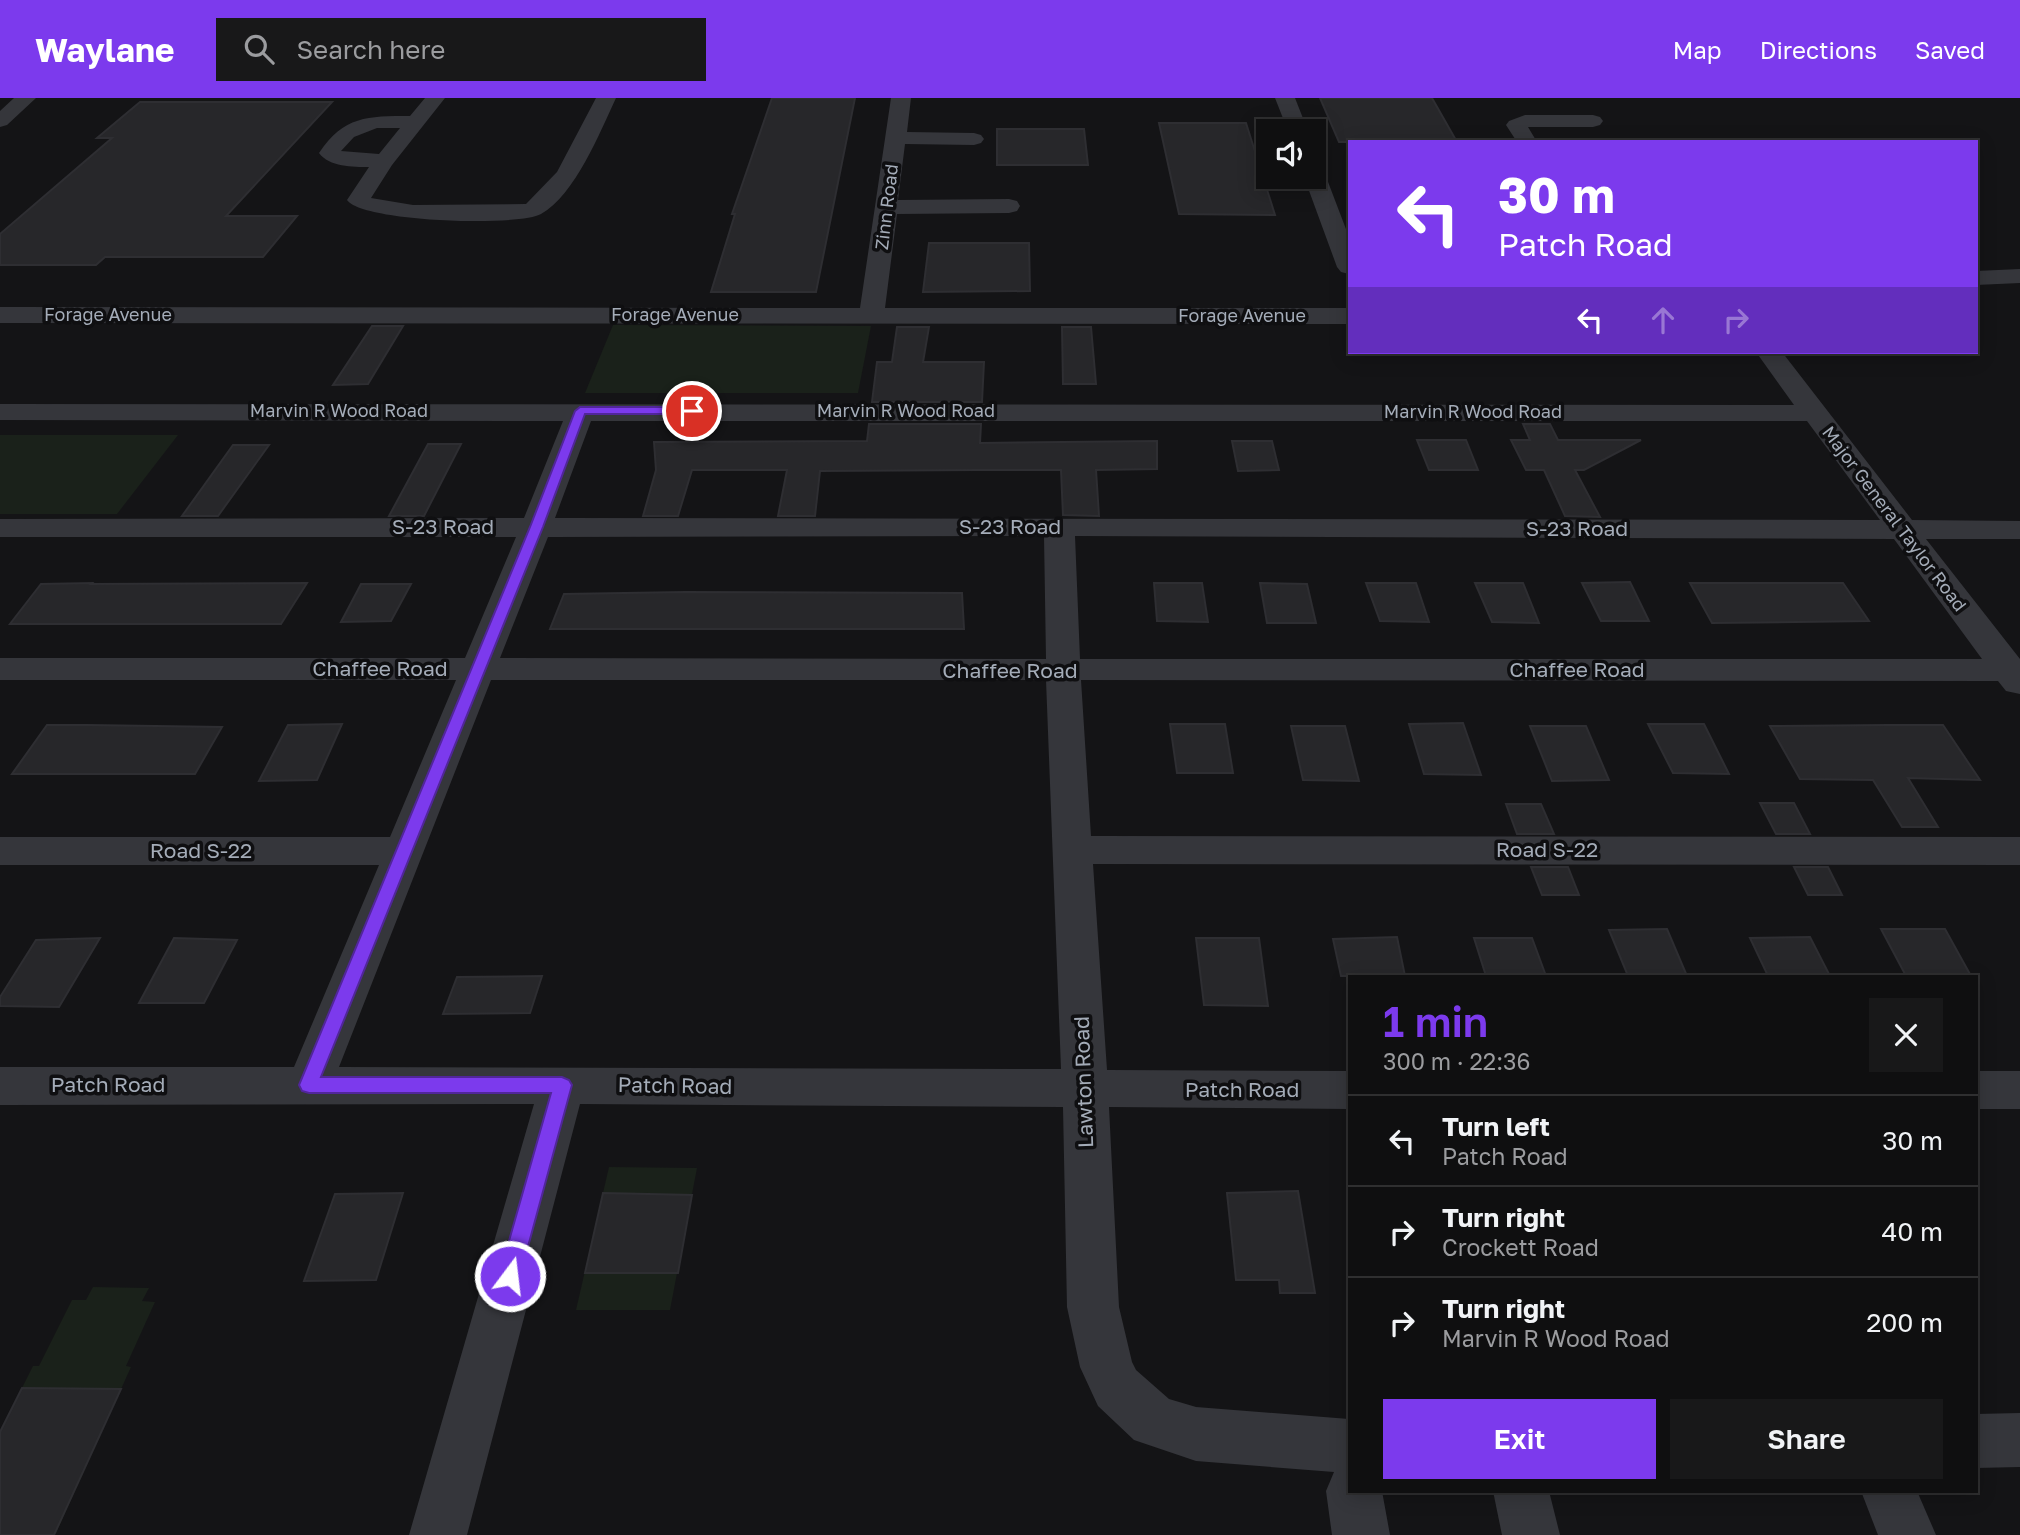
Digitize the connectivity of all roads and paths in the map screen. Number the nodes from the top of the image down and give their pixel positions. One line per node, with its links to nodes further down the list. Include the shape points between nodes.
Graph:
1 (26, 98): 8 (street)
2 (435, 98): 10 (street)
3 (606, 98): 15 (street, via 572,165 543,203 532,210 391,211 365,206 358,200)
4 (901, 98): 11 (street, Zinn Road)
5 (1286, 98): 7 (street)
6 (1574, 98): 9 (street)
7 (1294, 119)
8 (0, 121)
9 (1593, 121): 13 (street, via 1525,121 1516,125); 14 (street)
10 (416, 122): 15 (street); 15 (street, via 357,125 347,130 329,153 354,160)
11 (896, 138): 12 (street); 18 (street, Zinn Road)
12 (974, 139)
13 (1526, 140)
14 (1607, 140)
15 (384, 160)
16 (1326, 189): 19 (street)
17 (1009, 206): 18 (street)
18 (888, 207): 23 (street, Zinn Road)
19 (1348, 264)
20 (2020, 276): 21 (street)
21 (1978, 278)
22 (0, 315): 23 (street, Forage Avenue)
23 (872, 315): 24 (street, Forage Avenue)
24 (1348, 316)
25 (1770, 354): 28 (street, Major General Taylor Road)
26 (580, 411): 27 (street, Marvin R Wood Road); 28 (street, Marvin R Wood Road); 29 (street)
27 (0, 412)
28 (1813, 413): 32 (street, Major General Taylor Road)
29 (536, 527): 30 (street, S-23 Road); 31 (street, S-23 Road); 35 (street)
30 (1059, 527): 32 (street, S-23 Road); 36 (street, Lawton Road)
31 (0, 528)
32 (1902, 530): 33 (street, S-23 Road); 37 (street, Major General Taylor Road)
33 (2020, 530)
34 (0, 669): 35 (street, Chaffee Road)
35 (477, 669): 36 (street, Chaffee Road); 40 (street)
36 (1063, 671): 37 (street, Chaffee Road); 38 (street, Lawton Road)
37 (2016, 675)
38 (1073, 850): 41 (street, Road S-22); 45 (street, Lawton Road)
39 (0, 851): 40 (street, Road S-22)
40 (402, 851): 42 (street)
41 (2020, 851)
42 (309, 1085): 43 (street, Patch Road); 44 (street, Patch Road)
43 (562, 1085): 45 (street, Patch Road); 55 (street)
44 (0, 1086)
45 (1085, 1090): 46 (street, Patch Road); 51 (street, Lawton Road, via 1093,1307 1116,1388 1153,1421 1196,1434)
46 (1348, 1090)
47 (1978, 1090): 48 (street)
48 (2020, 1090)
49 (2020, 1440): 50 (street)
50 (1978, 1441)
51 (1348, 1461)
52 (1355, 1493): 56 (street)
53 (1521, 1493): 57 (street)
54 (1890, 1493): 58 (street)
55 (438, 1535)
56 (1361, 1535)
57 (1531, 1535)
58 (1907, 1535)

